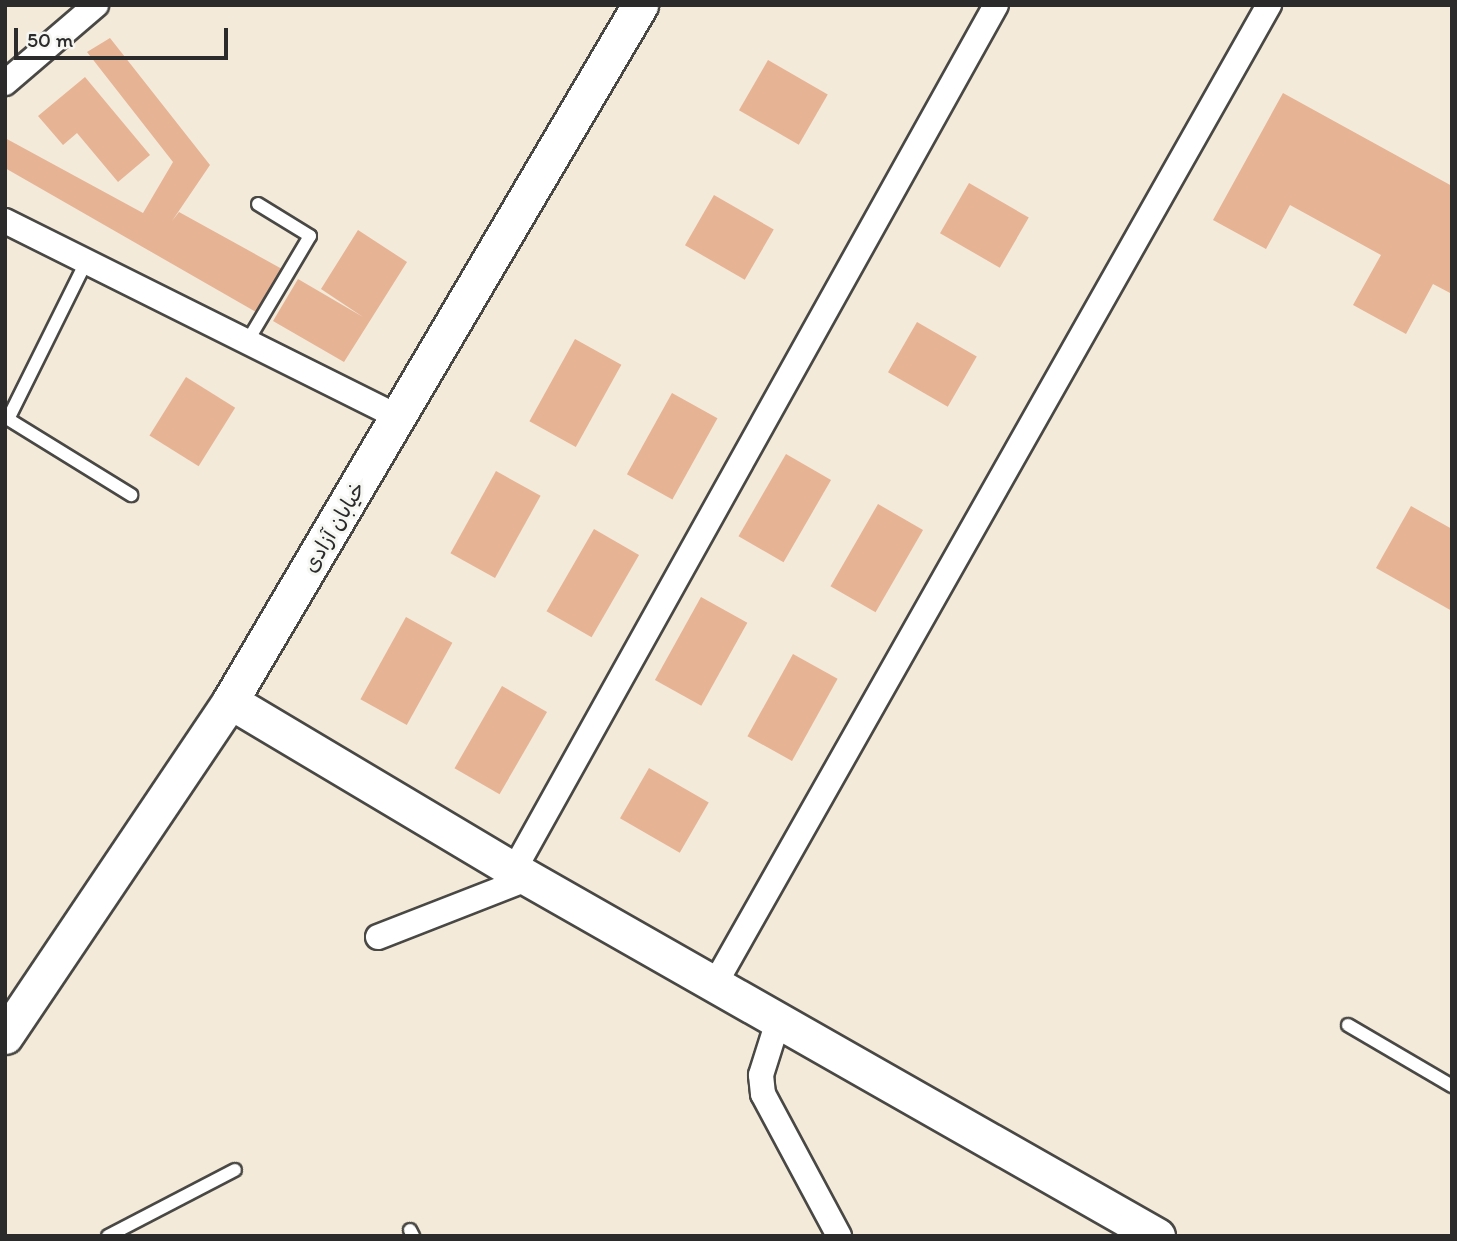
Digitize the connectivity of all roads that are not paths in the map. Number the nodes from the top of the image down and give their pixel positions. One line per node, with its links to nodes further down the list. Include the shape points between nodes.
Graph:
1 (96, 5): 5 (street)
2 (640, 5): 10 (street, خیابان آزادی)
3 (996, 5): 13 (street)
4 (1269, 5): 15 (street)
5 (5, 83)
6 (258, 204): 9 (lane, via 310,236)
7 (5, 221): 8 (street)
8 (86, 262): 9 (street); 11 (lane, via 8,419)
9 (247, 342): 10 (street)
10 (400, 418): 12 (street, خیابان آزادی)
11 (131, 495)
12 (230, 701): 13 (street); 18 (street, خیابان آزادی)
13 (522, 874): 14 (street); 15 (street)
14 (378, 937)
15 (716, 982): 16 (street)
16 (779, 1018): 22 (street, via 761,1075 763,1094); 23 (street)
17 (1348, 1025): 19 (lane)
18 (5, 1035)
19 (1452, 1086)
20 (235, 1170): 21 (lane)
21 (108, 1236)
22 (839, 1236)
23 (1157, 1236)

